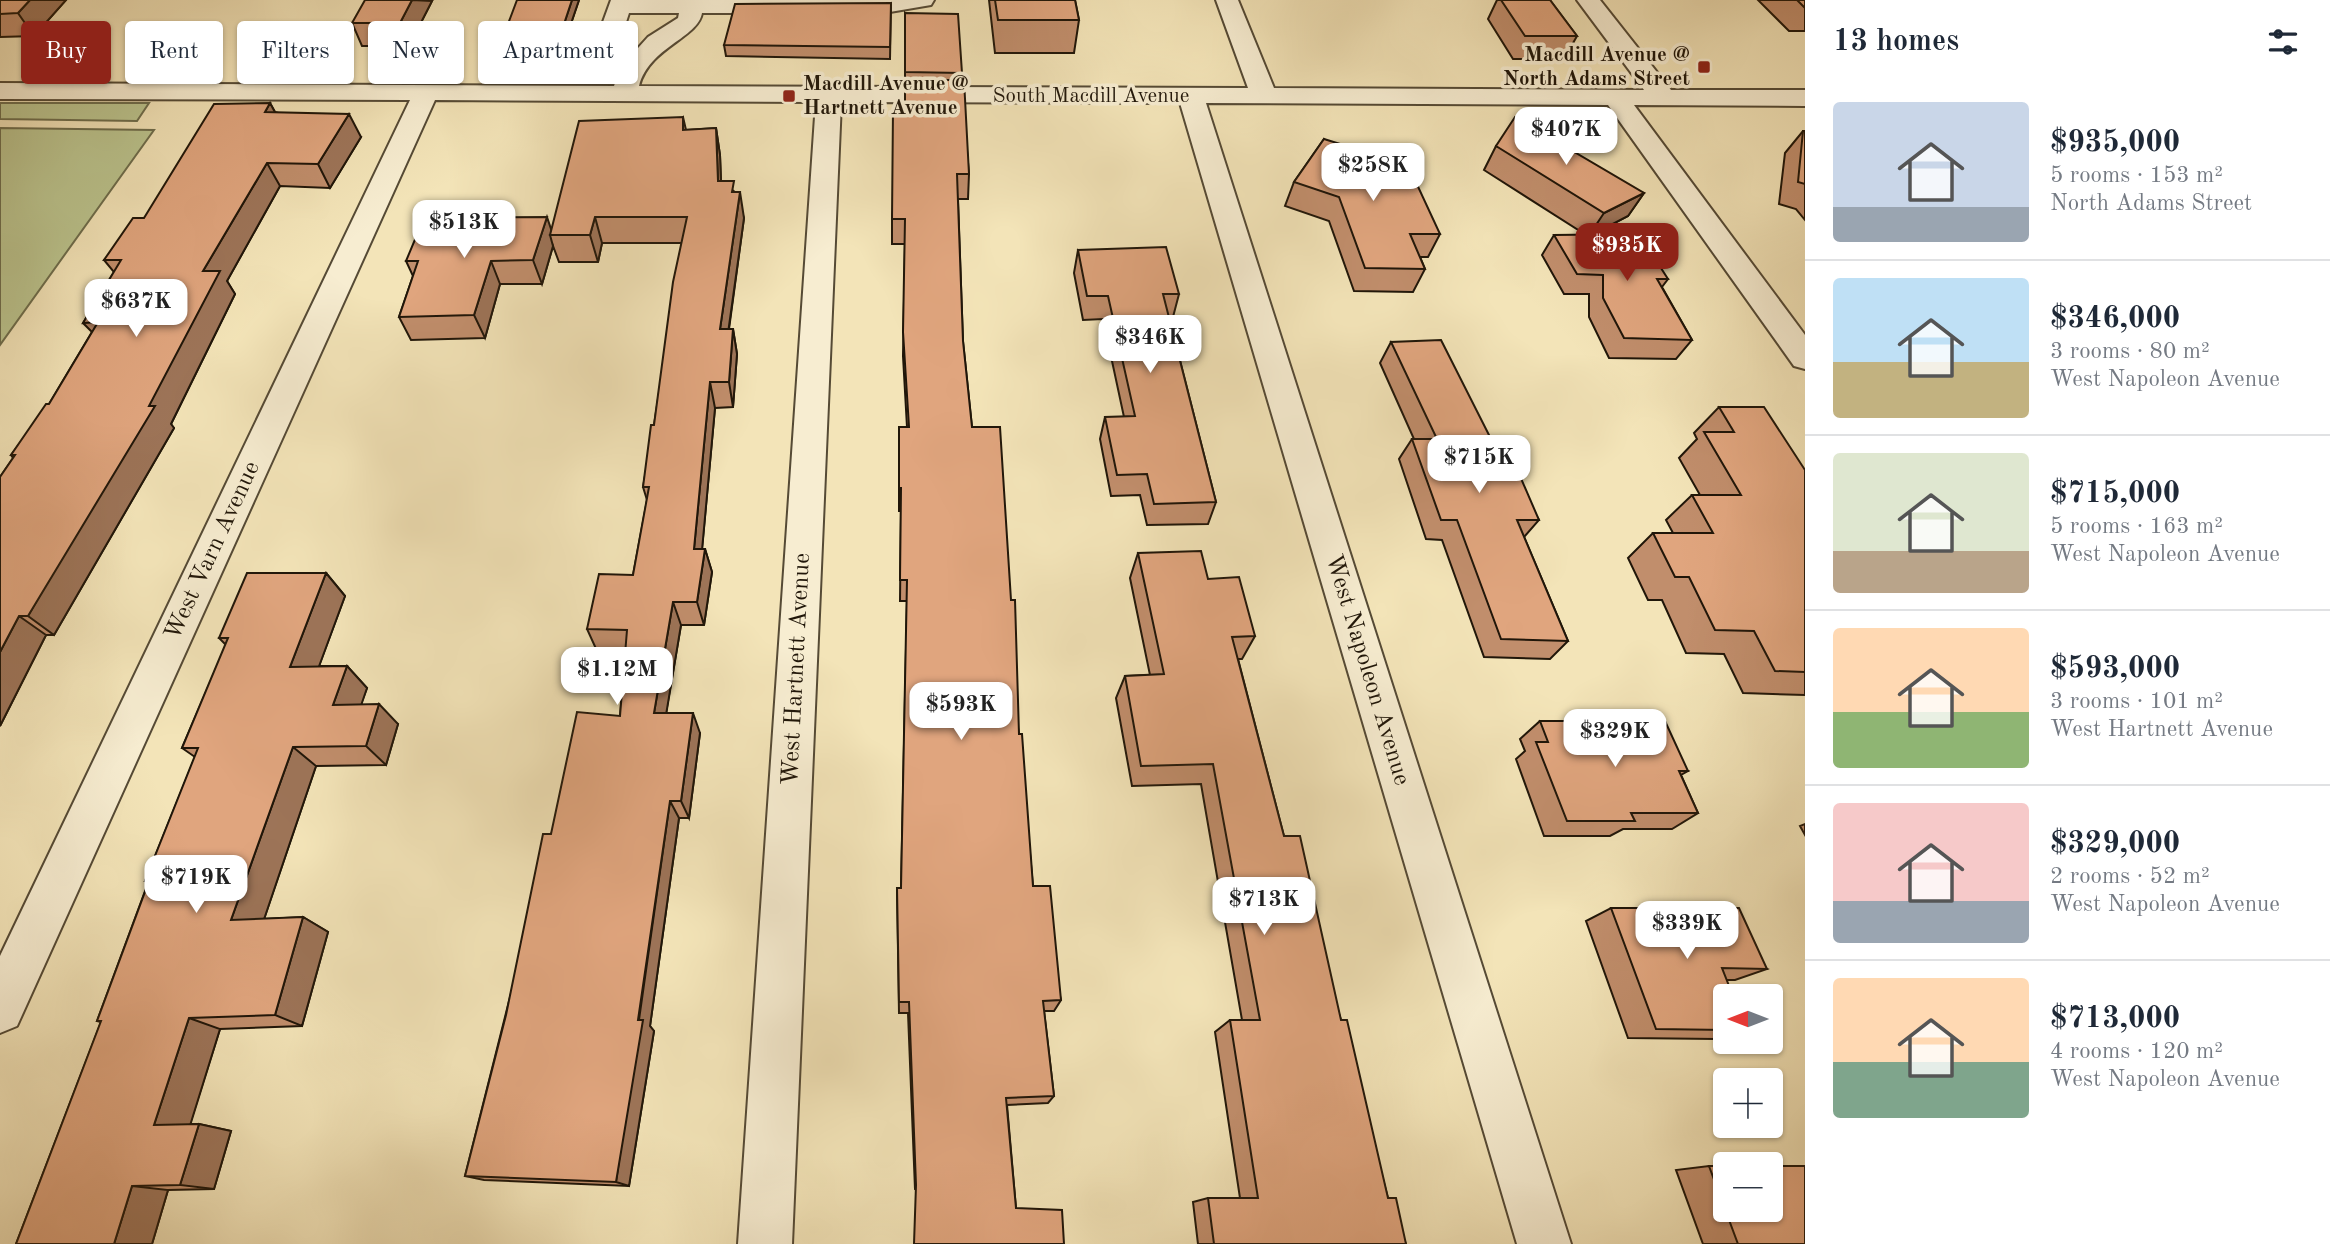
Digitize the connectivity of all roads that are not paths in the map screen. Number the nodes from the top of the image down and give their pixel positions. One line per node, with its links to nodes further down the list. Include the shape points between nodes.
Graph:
1 (923, 0): 5 (street, via 884,6)
2 (1227, 0): 13 (street)
3 (1588, 0): 15 (street)
4 (621, 3): 5 (street); 6 (street)
5 (692, 6): 7 (street, via 689,21 650,49)
6 (615, 21)
7 (638, 67)
8 (627, 84): 10 (street, South Macdill Avenue); 11 (street, South Macdill Avenue)
9 (0, 90): 10 (street, South Macdill Avenue)
10 (426, 93): 18 (street, West Varn Avenue)
11 (829, 94): 12 (street, South Macdill Avenue); 19 (street, West Hartnett Avenue)
12 (1191, 96): 13 (street, South Macdill Avenue); 20 (street, West Napoleon Avenue)
13 (1264, 96): 14 (street, South Macdill Avenue)
14 (1615, 97): 15 (street, South Macdill Avenue); 17 (street)
15 (1663, 97): 16 (street, South Macdill Avenue)
16 (1805, 98)
17 (1805, 358)
18 (0, 1009)
19 (765, 1244)
20 (1544, 1244)

